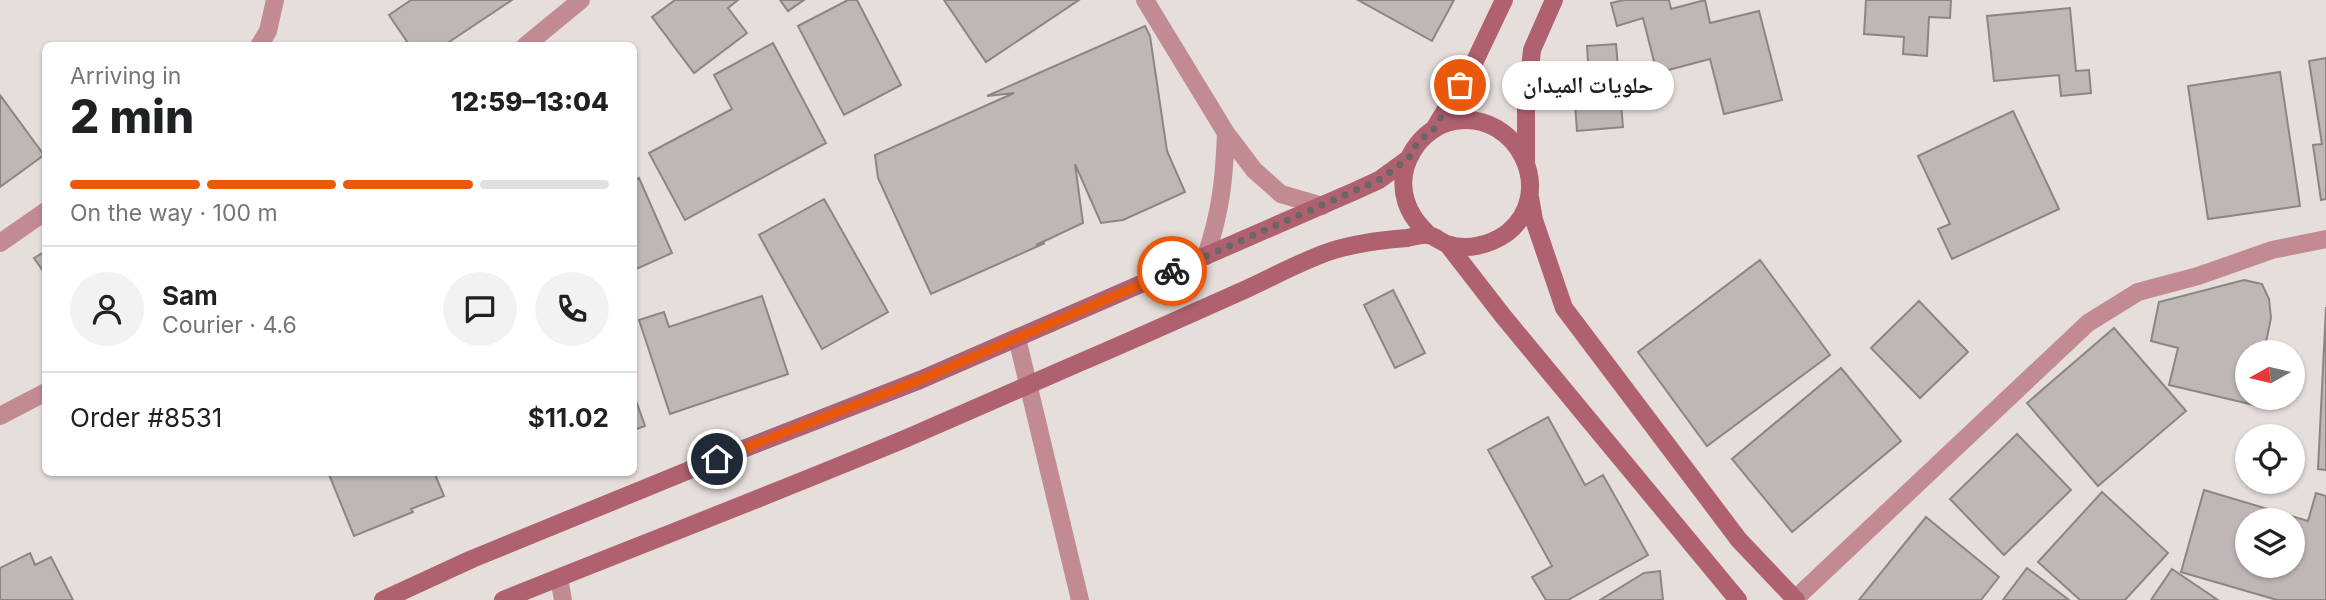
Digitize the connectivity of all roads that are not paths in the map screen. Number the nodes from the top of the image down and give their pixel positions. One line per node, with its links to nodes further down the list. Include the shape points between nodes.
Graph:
1 (275, 0): 6 (street)
2 (582, 0): 7 (street)
3 (1145, 0): 9 (street)
4 (1504, 0): 8 (main road, via 1474,63)
5 (1554, 0): 11 (main road, via 1532,50)
6 (261, 42)
7 (530, 42)
8 (1434, 129): 10 (main road, via 1418,142); 11 (main road, via 1453,121 1493,125 1510,136)
9 (1226, 133): 13 (street, via 1254,170 1281,194); 19 (street, via 1224,188)
10 (1408, 159): 13 (main road, via 1379,180); 15 (main road, via 1405,199 1414,219)
11 (1526, 162): 12 (main road)
12 (1530, 193): 18 (main road, via 1523,214 1510,231 1491,243); 25 (main road, via 1534,220 1564,308 1739,540)
13 (1322, 206): 19 (main road)
14 (42, 214): 17 (street)
15 (1429, 235): 18 (main road); 21 (main road, via 1357,243 1325,253)
16 (2326, 239): 25 (street, via 2272,250 2138,292 2088,323)
17 (0, 243)
18 (1448, 245): 30 (main road)
19 (1206, 256): 20 (main road)
20 (1017, 338): 21 (street); 26 (main road, via 472,559)
21 (1029, 384): 24 (main road); 29 (street)
22 (42, 394): 23 (street)
23 (0, 416)
24 (559, 578): 27 (main road); 28 (street)
25 (1796, 599)
26 (383, 600)
27 (503, 600)
28 (563, 600)
29 (1080, 600)
30 (1738, 600)

